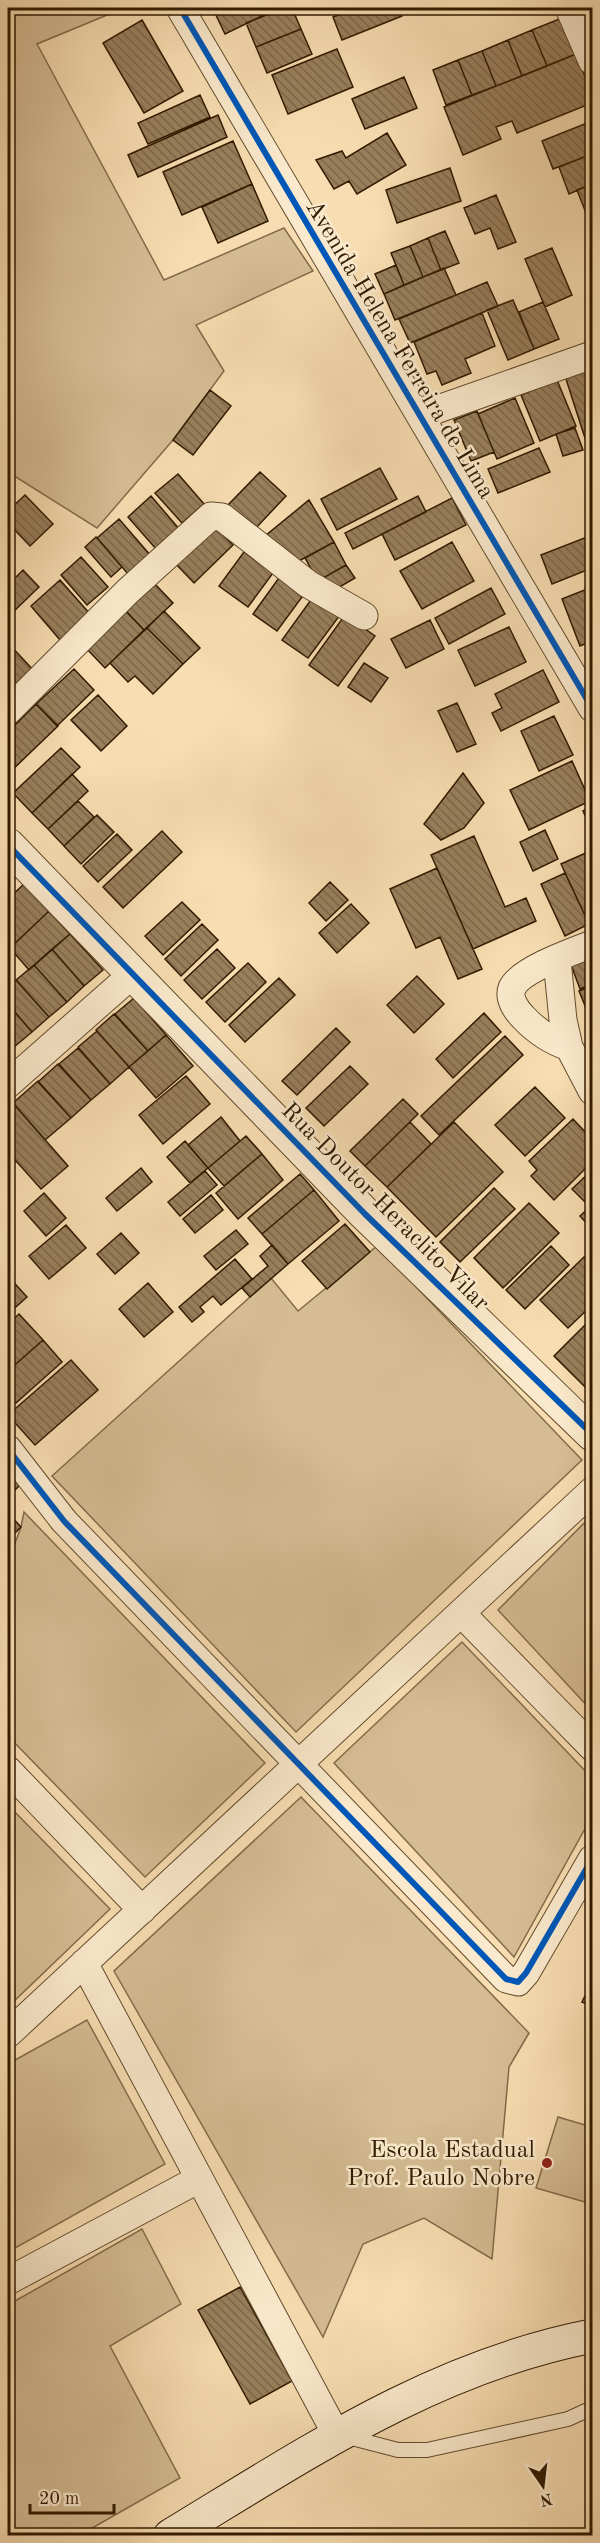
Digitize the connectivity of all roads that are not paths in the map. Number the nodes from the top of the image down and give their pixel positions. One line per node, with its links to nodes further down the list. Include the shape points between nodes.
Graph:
1 (180, 8): 5 (street, Avenida Helena Ferreira de Lima)
2 (569, 8): 3 (street)
3 (592, 61)
4 (592, 355): 5 (street)
5 (421, 415): 7 (street, Avenida Helena Ferreira de Lima)
6 (364, 616): 8 (street, via 308,584 222,517 212,516 128,591)
7 (592, 708)
8 (8, 711)
9 (8, 845): 12 (street, Rua Doutor Heraclito Vilar)
10 (592, 944): 11 (street)
11 (562, 957): 13 (street, via 563,1020); 13 (street, via 517,981 511,997 530,1024 555,1043)
12 (134, 973): 14 (street); 16 (street, Rua Doutor Heraclito Vilar, via 365,1214)
13 (569, 1047): 15 (street)
14 (8, 1084)
15 (592, 1091)
16 (590, 1427)
17 (8, 1449): 21 (street, via 64,1521)
18 (592, 1491): 19 (street)
19 (461, 1613): 20 (street); 21 (street)
20 (592, 1747)
21 (298, 1765): 23 (street, via 512,1982 518,1982 526,1973); 24 (street)
22 (8, 1770): 24 (street)
23 (592, 1859)
24 (142, 1910): 25 (street)
25 (84, 1963): 26 (street); 27 (street)
26 (8, 2034)
27 (199, 2179): 28 (street); 31 (street)
28 (8, 2281)
29 (592, 2336): 31 (street, via 544,2347 454,2377)
30 (592, 2408): 31 (lane, via 568,2419 427,2450 398,2450)
31 (336, 2434): 32 (street)
32 (170, 2535)

